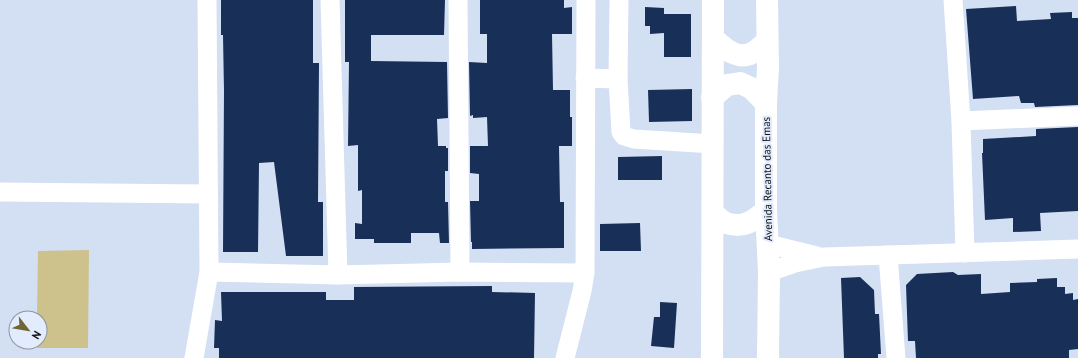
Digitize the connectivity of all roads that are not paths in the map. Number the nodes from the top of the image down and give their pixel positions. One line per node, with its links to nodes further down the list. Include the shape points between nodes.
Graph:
1 (207, 0): 19 (street)
2 (330, 0): 31 (street)
3 (458, 0): 28 (street)
4 (586, 0): 11 (street)
5 (619, 0): 12 (street)
6 (713, 0): 9 (main road)
7 (767, 0): 10 (main road, Avenida Recanto das Emas)
8 (953, 0): 16 (street)
9 (713, 38): 10 (main road, via 727,51 739,55 751,54); 13 (main road)
10 (767, 41): 14 (main road, Avenida Recanto das Emas)
11 (585, 78): 12 (street); 30 (street)
12 (618, 79): 17 (street, via 621,132 624,136 634,139)
13 (712, 98): 14 (main road, via 727,85 740,83 752,88); 17 (main road)
14 (766, 103): 20 (main road, Avenida Recanto das Emas)
15 (1078, 116): 16 (street)
16 (961, 121): 24 (street)
17 (713, 144): 21 (main road)
18 (0, 192): 19 (street)
19 (208, 194): 27 (street)
20 (766, 210): 21 (main road, via 755,221 740,225 725,223); 22 (main road, Avenida Recanto das Emas)
21 (713, 213): 34 (main road)
22 (768, 244): 26 (street); 29 (main road, Avenida Recanto das Emas)
23 (1078, 249): 24 (street)
24 (965, 254): 25 (street)
25 (888, 255): 26 (street); 36 (street)
26 (824, 257): 29 (street, via 794,263)
27 (209, 272): 31 (street); 32 (street)
28 (460, 272): 30 (street); 31 (street)
29 (769, 272): 35 (main road, Avenida Recanto das Emas)
30 (585, 273): 33 (street)
31 (338, 275)
32 (194, 358)
33 (565, 358)
34 (712, 358)
35 (768, 358)
36 (896, 358)

